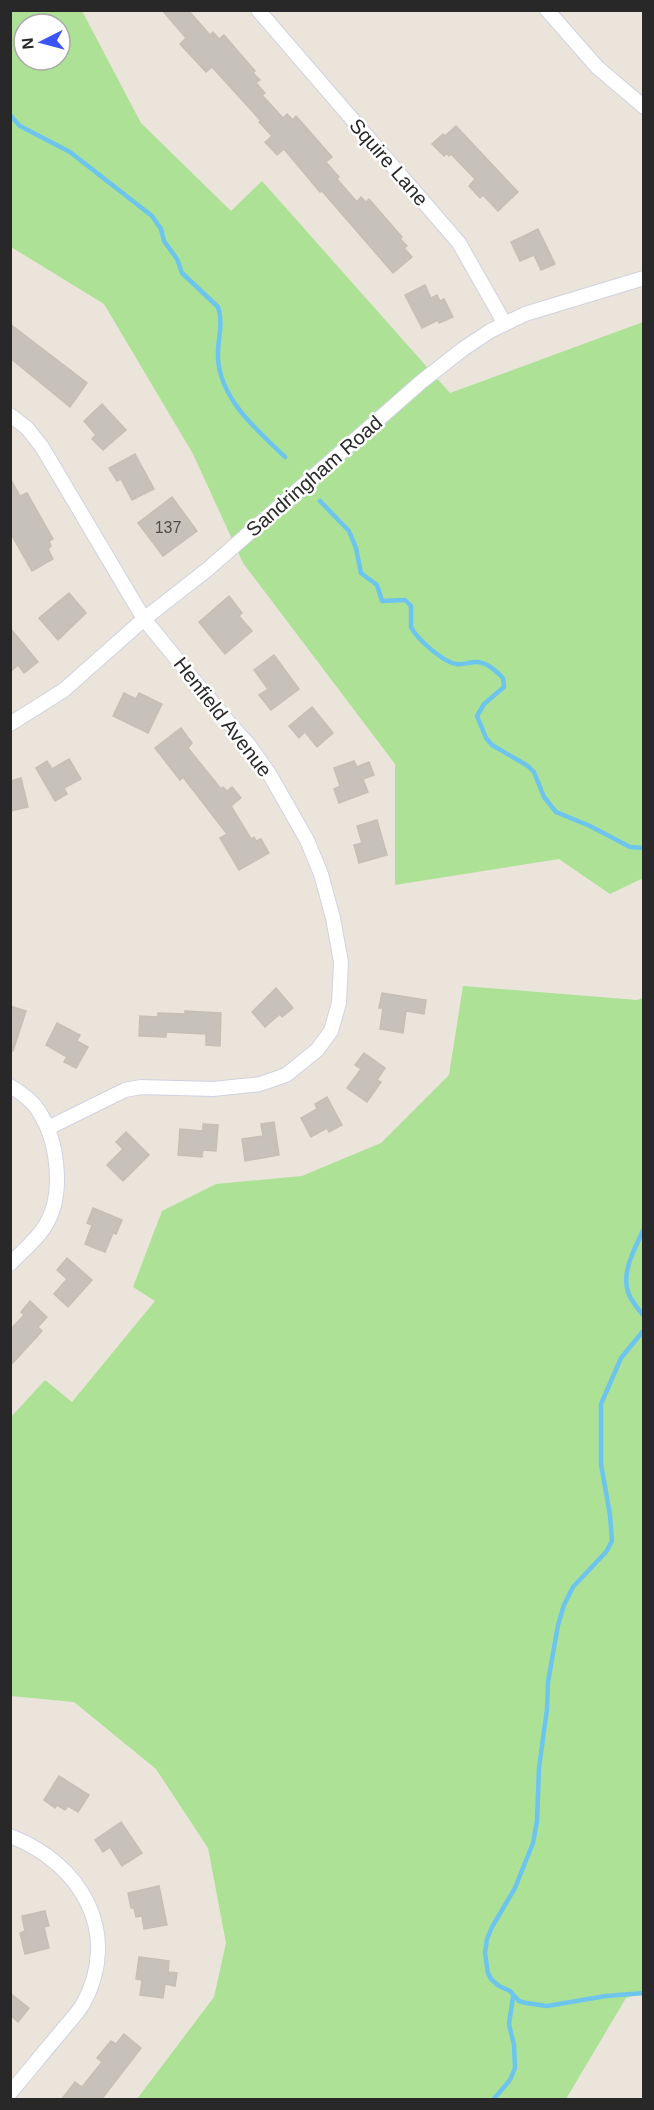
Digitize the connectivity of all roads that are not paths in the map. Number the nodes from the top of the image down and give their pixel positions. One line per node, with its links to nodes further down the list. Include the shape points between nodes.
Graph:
1 (258, 10): 5 (street, Squire Lane, via 459,243)
2 (547, 10): 3 (street, via 597,67)
3 (644, 107)
4 (644, 278): 5 (street, Sandringham Road, via 525,314)
5 (505, 324): 7 (street, Sandringham Road, via 463,349 421,382 208,569)
6 (10, 415): 7 (street, Henfield Avenue, via 42,447)
7 (144, 618): 8 (street, Sandringham Road, via 64,690); 10 (street, Henfield Avenue, via 249,745 307,840 333,918 341,962 339,1002 331,1031 317,1050 286,1075 260,1084 213,1089 125,1090)
8 (10, 724)
9 (10, 1086): 10 (street, via 38,1109)
10 (48, 1128): 11 (street, via 57,1195 45,1226)
11 (10, 1264)
12 (10, 1836): 13 (street, via 28,1842 77,1882 90,1907 97,1936 98,1967 82,2005)
13 (10, 2093)

